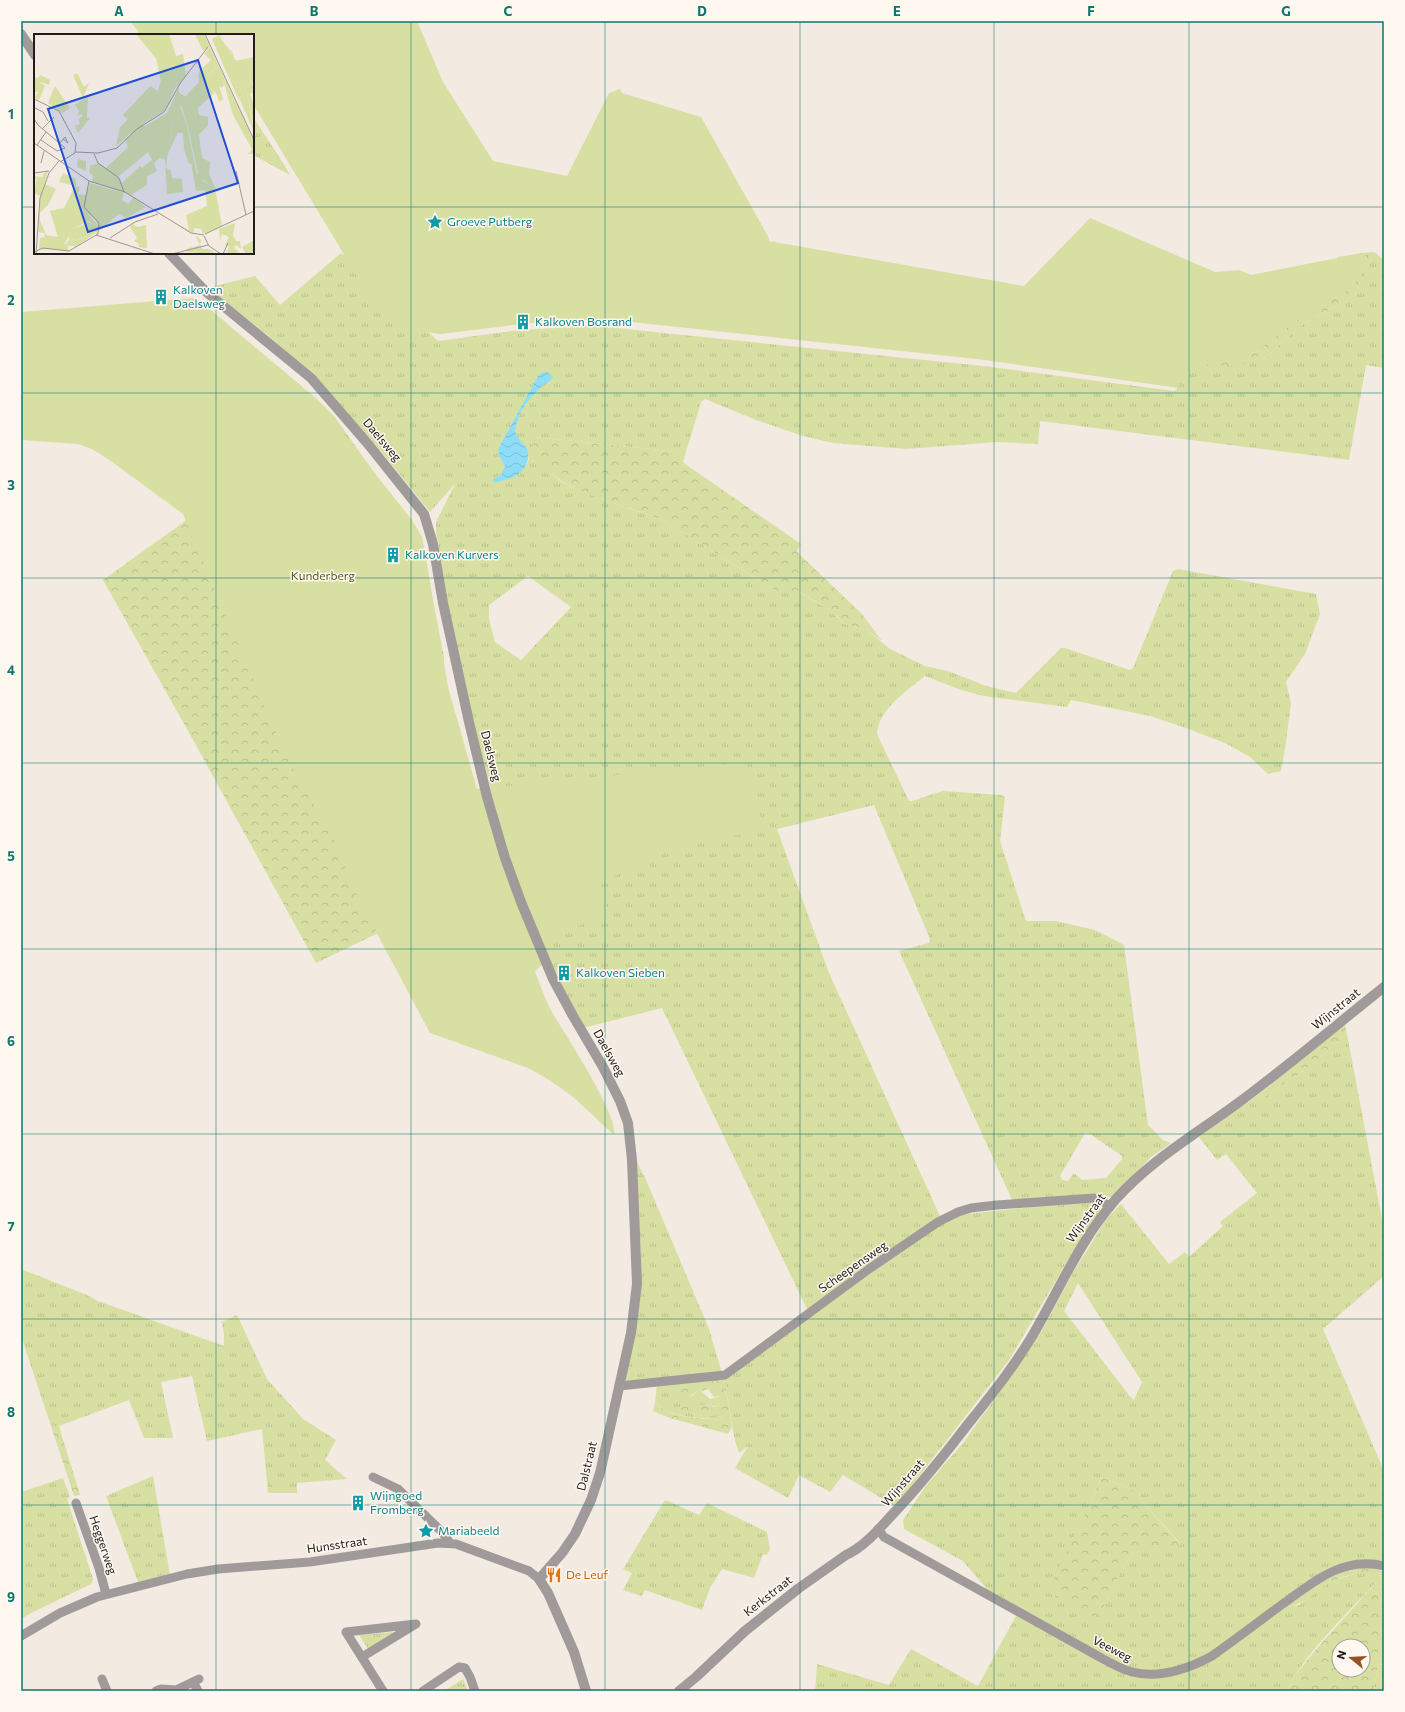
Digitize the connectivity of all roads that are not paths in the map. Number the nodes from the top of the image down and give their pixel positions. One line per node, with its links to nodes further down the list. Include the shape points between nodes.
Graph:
1 (21, 34): 2 (street)
2 (34, 54)
3 (170, 254): 6 (street, Daelsweg, via 212,297 311,378 424,514 433,544 469,722 505,858 553,979 603,1067 628,1123 637,1284)
4 (1384, 987): 5 (street, Wijnstraat, via 1247,1096 1168,1152 1133,1182)
5 (1110, 1207): 7 (street, Scheepensweg, via 1094,1198 997,1205 958,1212 938,1222 876,1265 725,1375); 10 (street, Wijnstraat, via 1080,1248 1031,1339 1011,1368 950,1448)
6 (628, 1345): 7 (street, Dalstraat)
7 (619, 1386): 13 (street, Dalstraat, via 600,1473 587,1512 568,1544)
8 (373, 1477): 11 (street, via 398,1489)
9 (76, 1503): 14 (street, Heggerweg)
10 (878, 1530): 12 (street, Veeweg, via 884,1537 1096,1655 1131,1672 1143,1674 1175,1671 1200,1663 1328,1573 1349,1565); 25 (street, Kerkstraat, via 853,1552 799,1588 744,1631)
11 (450, 1543): 13 (street, Hunsstraat, via 529,1571); 14 (street, Hunsstraat, via 302,1563 212,1569)
12 (1384, 1566)
13 (539, 1579): 24 (street, Hunsstraat, via 548,1593 574,1652)
14 (106, 1594): 15 (street, Hunsstraat, via 60,1613)
15 (21, 1636)
16 (362, 1657): 16 (street, via 346,1632 416,1624 368,1653); 21 (street)
17 (102, 1679): 18 (street)
18 (107, 1691)
19 (156, 1691): 20 (street, via 176,1690 196,1680)
20 (198, 1691)
21 (383, 1691)
22 (423, 1691): 23 (street, via 459,1668 465,1668)
23 (475, 1691)
24 (586, 1691)
25 (679, 1691)

